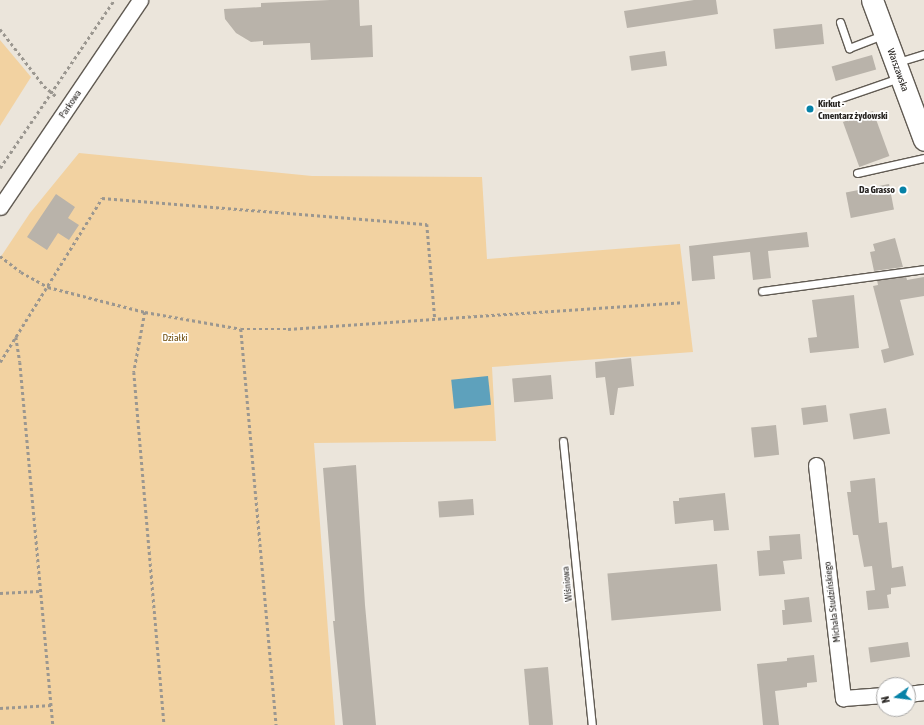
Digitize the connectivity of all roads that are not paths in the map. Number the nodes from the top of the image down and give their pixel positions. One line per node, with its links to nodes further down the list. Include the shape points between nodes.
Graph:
1 (140, 0): 11 (street, Parkowa)
2 (872, 0): 4 (main road, Warszawska)
3 (840, 22): 4 (lane, via 850,48)
4 (885, 35): 6 (main road, Warszawska)
5 (924, 54): 6 (lane)
6 (898, 70): 7 (lane); 8 (main road, Warszawska)
7 (835, 100)
8 (924, 140)
9 (924, 158): 10 (lane)
10 (857, 173)
11 (0, 207)
12 (924, 269): 13 (lane)
13 (762, 291)
14 (563, 441): 17 (lane, Wiśniowa)
15 (816, 465): 16 (street, Michała Studzińskiego, via 843,698)
16 (876, 696)
17 (592, 725)

